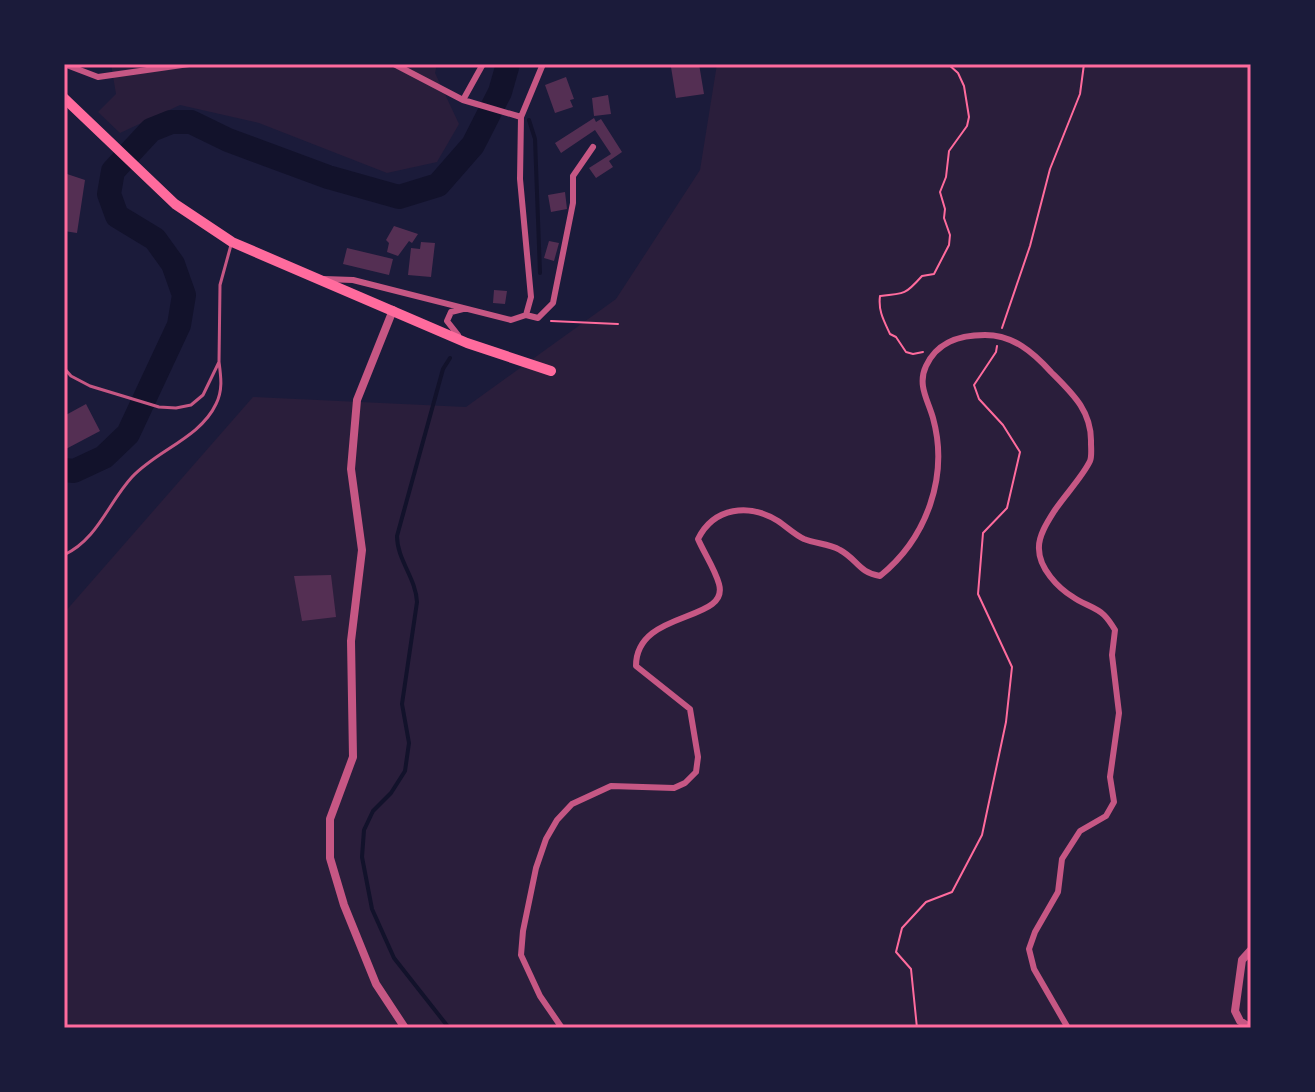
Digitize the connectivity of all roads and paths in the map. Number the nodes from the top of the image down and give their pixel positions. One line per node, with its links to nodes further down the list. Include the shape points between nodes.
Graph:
1 (64, 64): 2 (street, via 98,77 189,64)
2 (275, 64)
3 (394, 64): 9 (street)
4 (483, 64): 9 (street)
5 (543, 64): 10 (street)
6 (948, 64): 24 (path, via 964,86 969,117 949,151 940,192 949,245 934,274 922,276 904,294 880,296 879,302 890,334 906,352)
7 (1084, 64): 22 (path, via 1080,94 1050,169)
8 (64, 98): 12 (main road, via 175,204)
9 (463, 100): 10 (street)
10 (521, 117): 18 (street, via 520,179 531,297)
11 (593, 147): 19 (street, via 573,176 573,203 553,303)
12 (232, 242): 13 (main road); 25 (lane, via 220,285)
13 (321, 278): 14 (street); 17 (main road)
14 (402, 293): 16 (street); 17 (street)
15 (64, 301): 21 (lane)
16 (466, 309): 18 (street, via 511,320); 23 (street, via 451,312 447,321)
17 (393, 310): 23 (main road); 30 (street, via 357,400 351,469 362,550 351,641 353,757 330,819 330,858 376,984)
18 (526, 315): 19 (street)
19 (538, 318): 20 (path)
20 (618, 324)
21 (64, 326)
22 (1000, 335): 24 (street, via 945,342); 32 (path, via 996,352 974,385 1020,452 1007,508 983,533 978,594 1012,667 1006,722 982,835 952,892 926,902 902,928 896,952 911,969); 33 (street, via 1040,360 1076,398 1092,426 1091,460 1046,525 1039,550 1048,575 1071,597 1103,613 1115,630 1112,655 1119,713 1110,777 1114,802 1106,816 1080,831 1062,859 1058,892 1029,949 1034,969)
23 (467, 343): 27 (main road)
24 (932, 352): 31 (street, via 921,383 938,449 935,491 907,549 880,576 867,574 843,551 803,539 775,519 750,510 713,518 703,529 698,539 720,586 719,597 710,608 665,624 636,652 636,666 690,709 696,772 674,788 611,786 572,804 546,839 536,868 521,955)
25 (219, 362): 26 (lane, via 203,395 176,408 90,386); 28 (lane, via 222,386 206,419 135,474 97,530)
26 (64, 368)
27 (551, 371)
28 (64, 555)
29 (1251, 950): 34 (street, via 1242,960 1235,1011)
30 (405, 1028)
31 (562, 1028)
32 (917, 1028)
33 (1068, 1028)
34 (1251, 1028)

